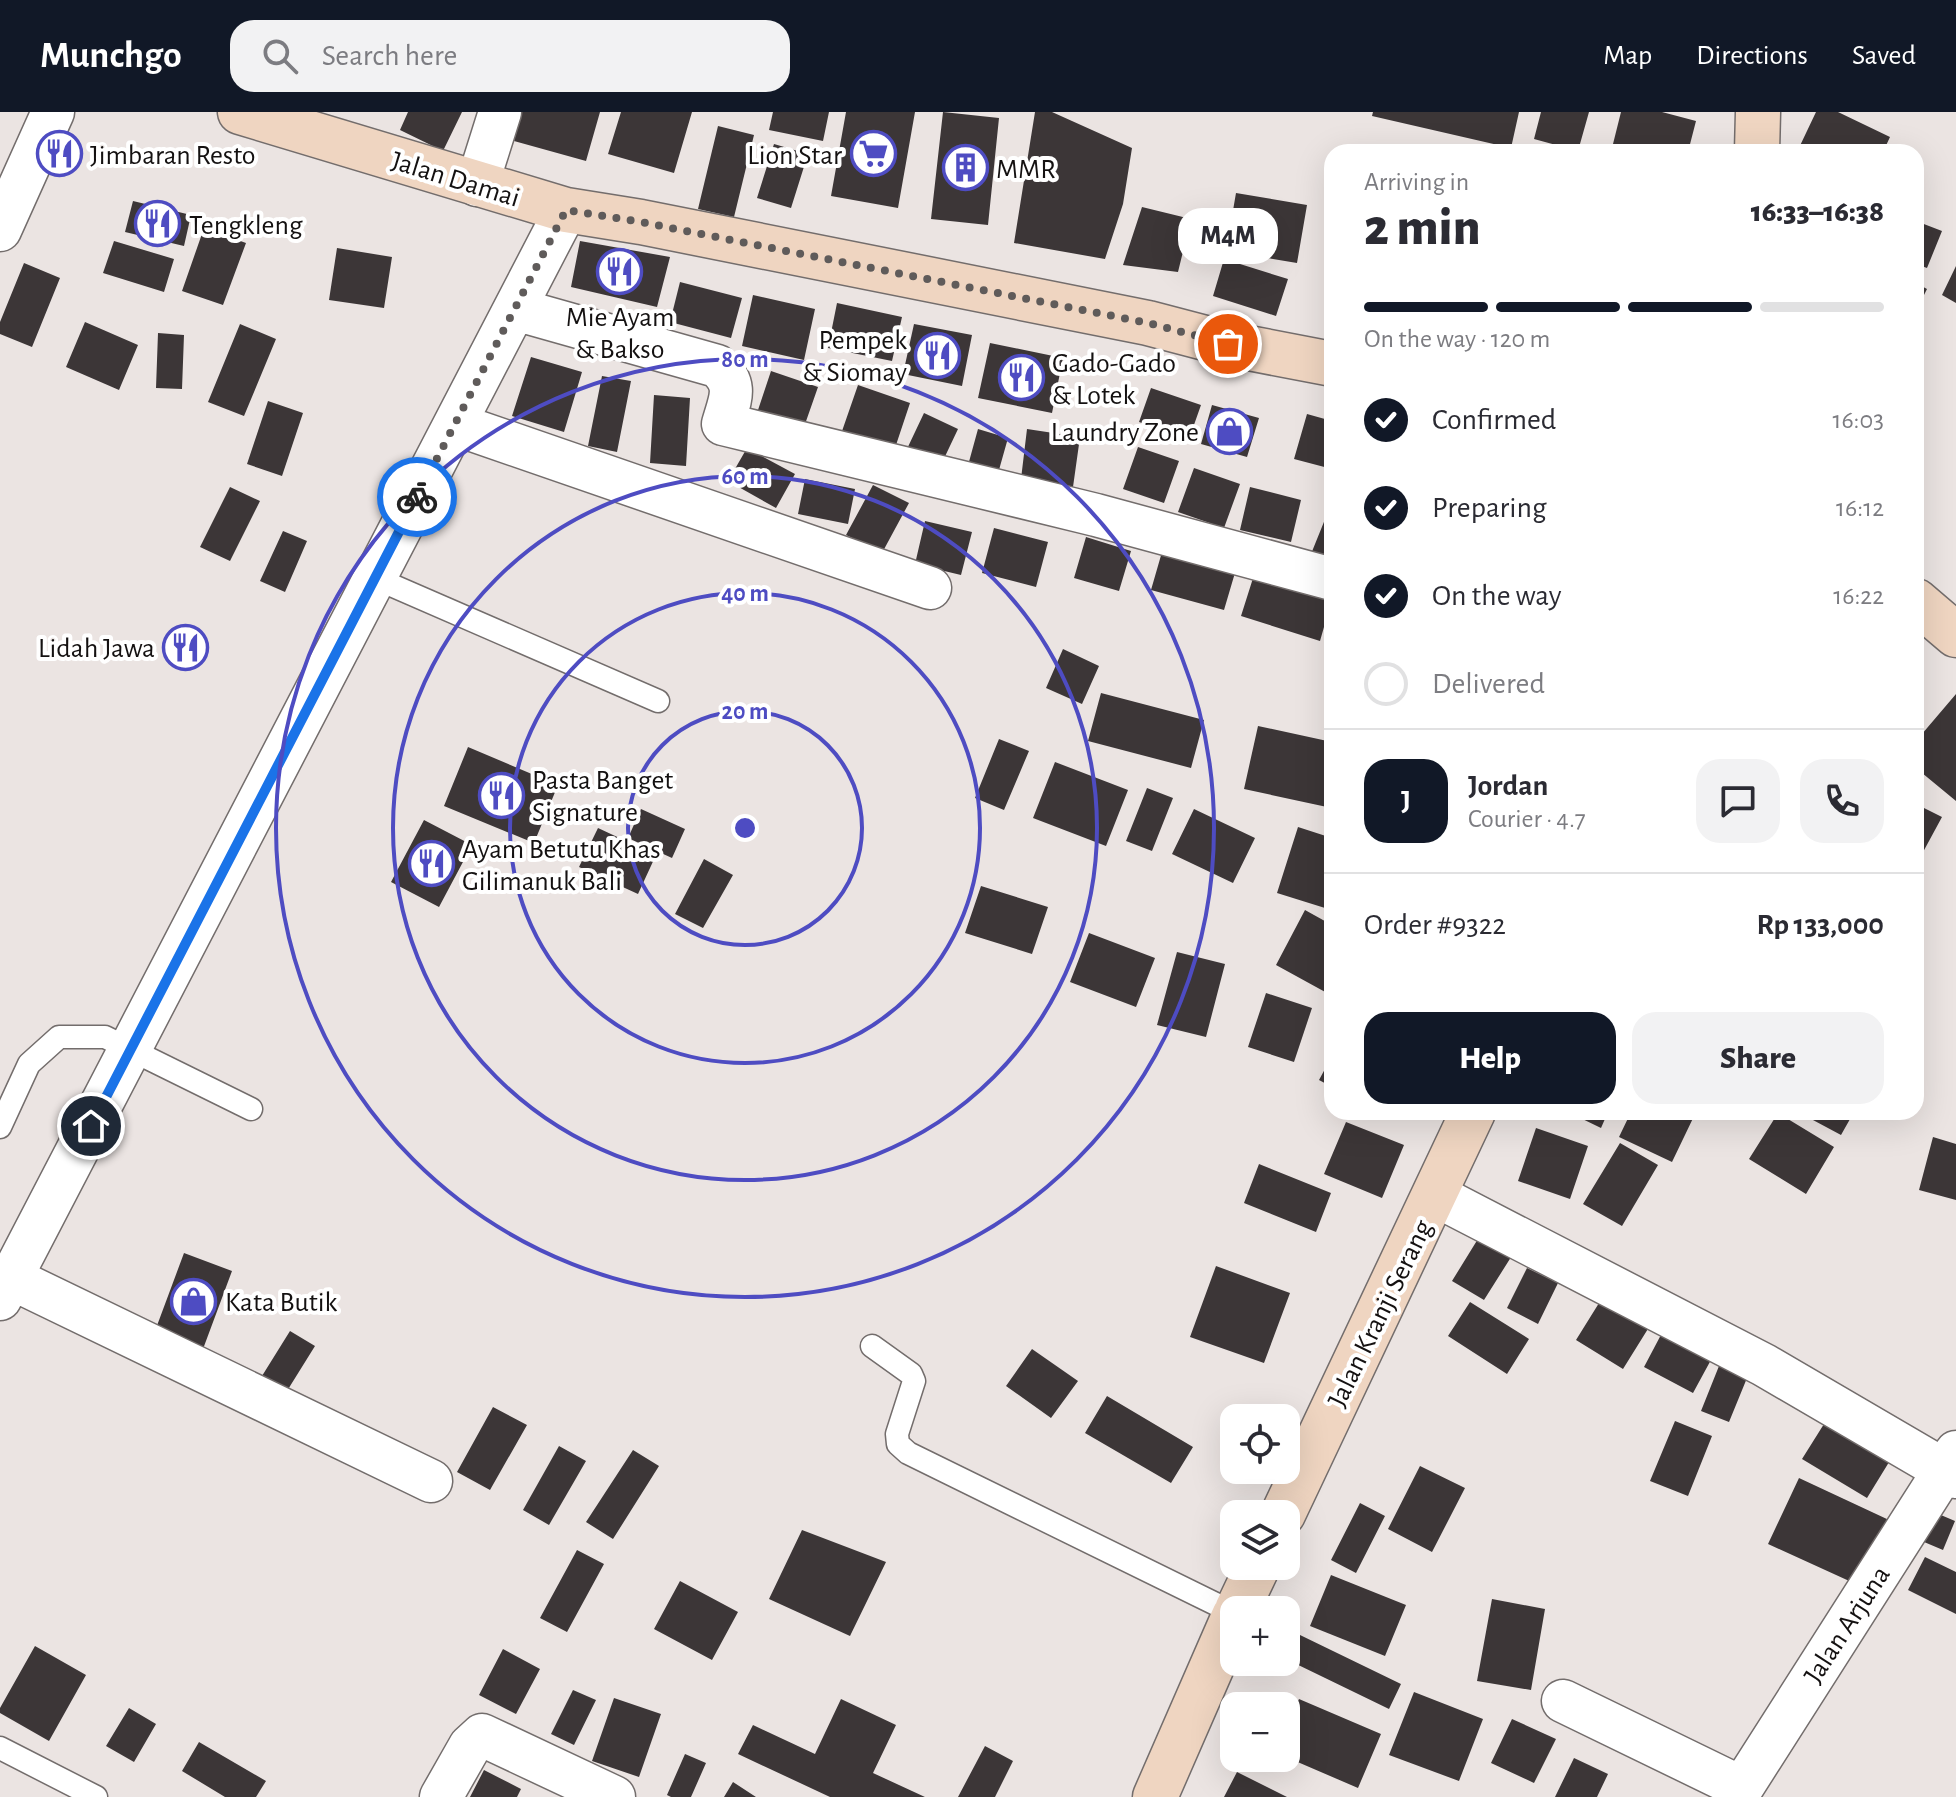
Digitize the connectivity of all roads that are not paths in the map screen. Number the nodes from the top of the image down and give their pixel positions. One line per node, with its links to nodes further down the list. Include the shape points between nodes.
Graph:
1 (53, 112): 6 (street)
2 (240, 112): 4 (main road, Jalan Damai)
3 (500, 112): 4 (street)
4 (477, 185): 5 (main road, Jalan Damai)
5 (566, 210): 7 (street); 8 (main road, Jalan Damai)
6 (0, 230)
7 (515, 309): 9 (street); 10 (street, via 717,366 731,383 723,424)
8 (1324, 362)
9 (455, 424): 11 (street); 12 (street)
10 (1324, 577)
11 (375, 578): 15 (lane); 16 (street)
12 (930, 588)
13 (1924, 608): 14 (main road)
14 (1956, 635)
15 (658, 701)
16 (130, 1049): 17 (lane); 19 (lane, via 105,1037 59,1037 29,1064); 21 (street)
17 (251, 1109)
18 (1469, 1120): 20 (main road, Jalan Kranji Serang)
19 (0, 1127)
20 (1435, 1195): 23 (street); 25 (main road, Jalan Kranji Serang)
21 (5, 1289): 24 (street)
22 (872, 1346): 26 (lane, via 914,1381 897,1434 898,1444 908,1453)
23 (1952, 1467): 30 (street, Jalan Arjuna)
24 (431, 1481)
25 (1290, 1500)
26 (1220, 1606)
27 (1220, 1648): 34 (main road)
28 (1563, 1701): 30 (street)
29 (0, 1748): 32 (lane)
30 (1739, 1792)
31 (594, 1793): 33 (street, via 482,1735)
32 (96, 1797)
33 (441, 1797)
34 (1155, 1797)

